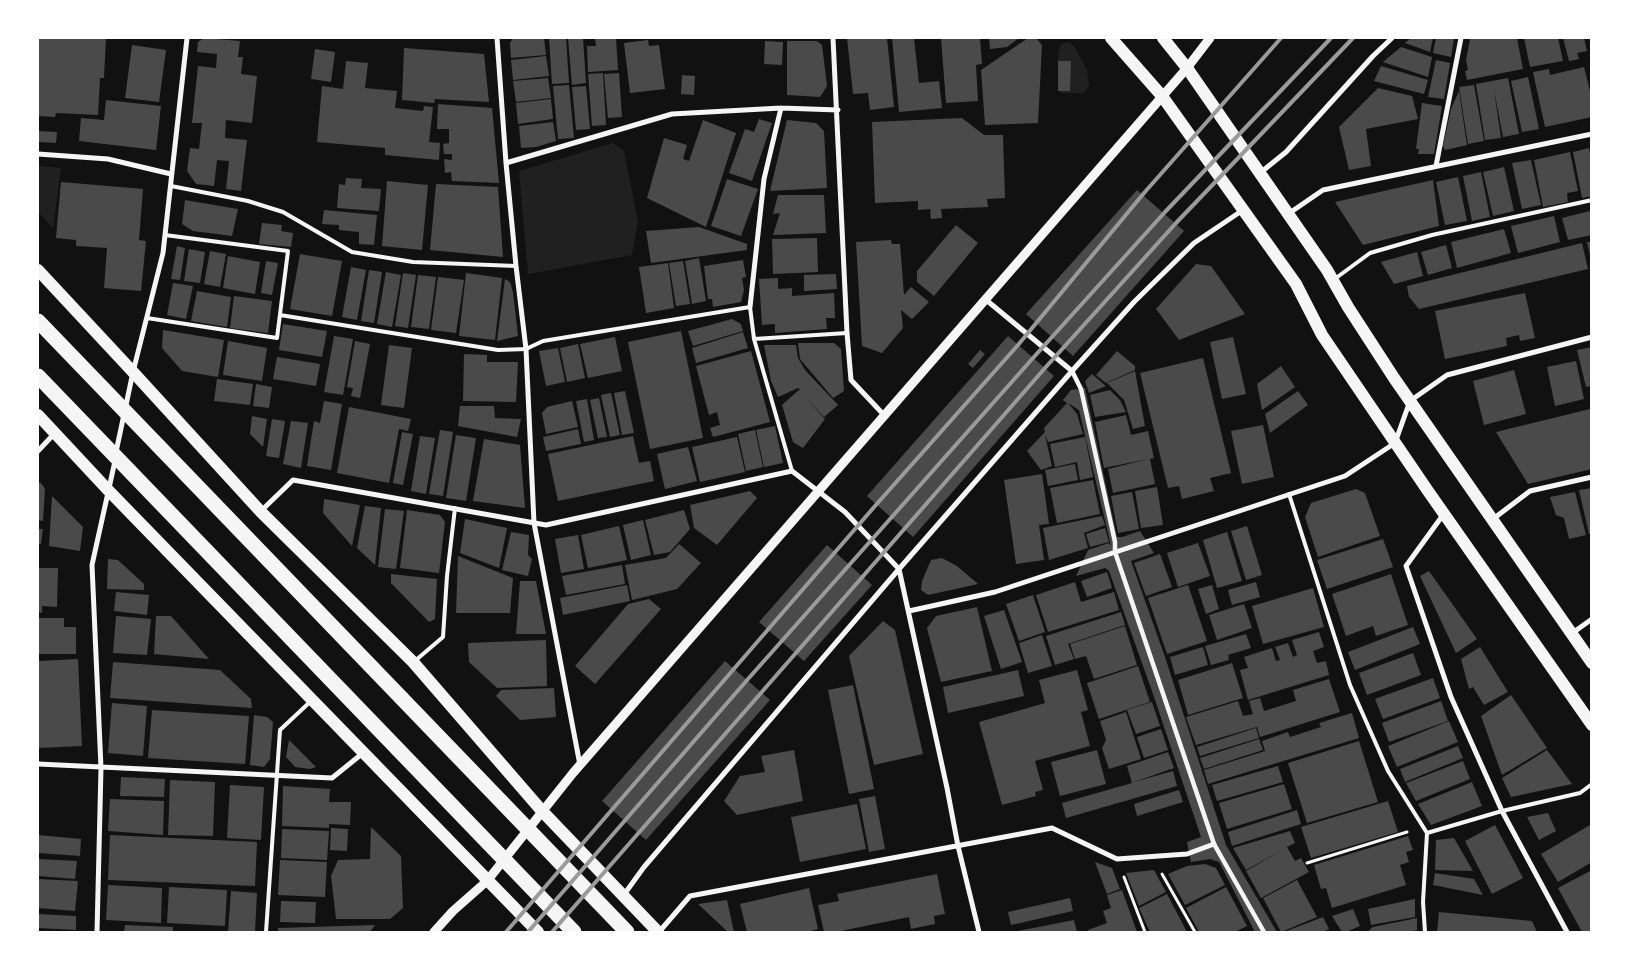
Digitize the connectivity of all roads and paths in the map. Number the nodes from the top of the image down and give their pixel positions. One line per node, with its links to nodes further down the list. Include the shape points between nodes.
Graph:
1 (187, 38): 17 (street)
2 (497, 38): 15 (street)
3 (833, 38): 12 (street)
4 (1112, 38): 10 (main road)
5 (1163, 38): 9 (main road)
6 (1210, 38): 9 (street)
7 (1392, 38): 18 (street, via 1286,152)
8 (1461, 38): 16 (street)
9 (1186, 68): 10 (street); 18 (main road)
10 (1162, 96): 21 (main road); 27 (street)
11 (781, 108): 12 (street); 15 (street, via 672,114); 28 (street, via 764,179)
12 (838, 110): 32 (street)
13 (1592, 134): 16 (street)
14 (38, 154): 17 (street, via 108,159)
15 (506, 163): 24 (street)
16 (1436, 166): 22 (street, via 1323,190)
17 (172, 174): 19 (street)
18 (1260, 174): 22 (main road)
19 (171, 186): 23 (street); 24 (lane, via 283,212 352,252 413,262)
20 (1592, 200): 26 (lane, via 1432,235 1370,253)
21 (1243, 210): 36 (street, via 1194,243 1134,302); 43 (main road, via 1296,284 1322,335)
22 (1288, 214): 26 (main road)
23 (165, 235): 29 (lane, via 288,251); 30 (street)
24 (516, 266): 35 (street)
25 (38, 270): 37 (main road)
26 (1333, 280): 39 (main road)
27 (985, 299): 36 (street); 41 (street)
28 (750, 306): 34 (lane); 35 (lane, via 542,341)
29 (280, 315): 30 (lane, via 277,338); 35 (lane, via 498,350)
30 (147, 318): 37 (street)
31 (38, 321): 85 (highway)
32 (847, 333): 34 (lane); 41 (street, via 851,380)
33 (1592, 337): 39 (street, via 1447,375)
34 (754, 339): 45 (lane)
35 (526, 349): 54 (street)
36 (1072, 371): 55 (street, via 1081,389); 56 (street)
37 (133, 372): 47 (street); 51 (main road)
38 (38, 376): 84 (highway)
39 (1410, 402): 43 (street); 53 (main road)
40 (38, 415): 42 (main road)
41 (884, 415): 48 (street)
42 (54, 434): 44 (street); 47 (main road)
43 (1396, 443): 49 (street, via 1345,476); 52 (main road)
44 (38, 451)
45 (792, 471): 48 (street); 54 (street, via 546,525)
46 (1592, 476): 53 (street, via 1530,491)
47 (108, 490): 62 (main road); 67 (street, via 92,565)
48 (818, 491): 56 (street, via 845,512); 66 (street)
49 (1289, 494): 55 (street); 72 (lane, via 1350,685 1388,771)
50 (455, 508): 51 (street, via 293,480); 54 (street); 60 (lane, via 443,637)
51 (261, 512): 60 (main road)
52 (1444, 514): 63 (main road); 71 (street, via 1406,566 1451,697)
53 (1492, 520): 59 (main road)
54 (534, 523): 66 (street)
55 (1115, 552): 57 (street, via 995,592); 73 (street)
56 (899, 569): 57 (street); 79 (street, via 644,867)
57 (910, 611): 74 (street)
58 (1592, 619): 59 (street)
59 (1571, 634): 61 (main road)
60 (413, 662): 70 (main road)
61 (1592, 663)
62 (312, 700): 64 (main road); 68 (lane, via 280,730)
63 (1592, 725)
64 (363, 753): 68 (street, via 332,778); 78 (main road)
65 (38, 764): 67 (street)
66 (580, 766): 70 (street)
67 (101, 768): 68 (street); 80 (street)
68 (278, 776): 81 (lane)
69 (1592, 784): 71 (lane, via 1580,793)
70 (542, 811): 78 (street); 79 (main road)
71 (1502, 811): 72 (lane); 92 (street)
72 (1427, 834): 77 (path, via 1405,832); 91 (lane, via 1423,902)
73 (1214, 844): 75 (street, via 1187,854); 90 (street)
74 (958, 846): 76 (street, via 1052,828); 86 (street, via 690,896); 87 (street)
75 (1152, 856): 76 (street); 89 (path)
76 (1117, 859): 88 (path)
77 (1307, 863)
78 (487, 881): 82 (street); 83 (main road)
79 (623, 896): 86 (main road)
80 (97, 932)
81 (266, 932)
82 (434, 932)
83 (538, 932)
84 (574, 932)
85 (627, 932)
86 (658, 932)
87 (979, 932)
88 (1146, 932)
89 (1195, 932)
90 (1264, 932)
91 (1425, 932)
92 (1567, 932)

